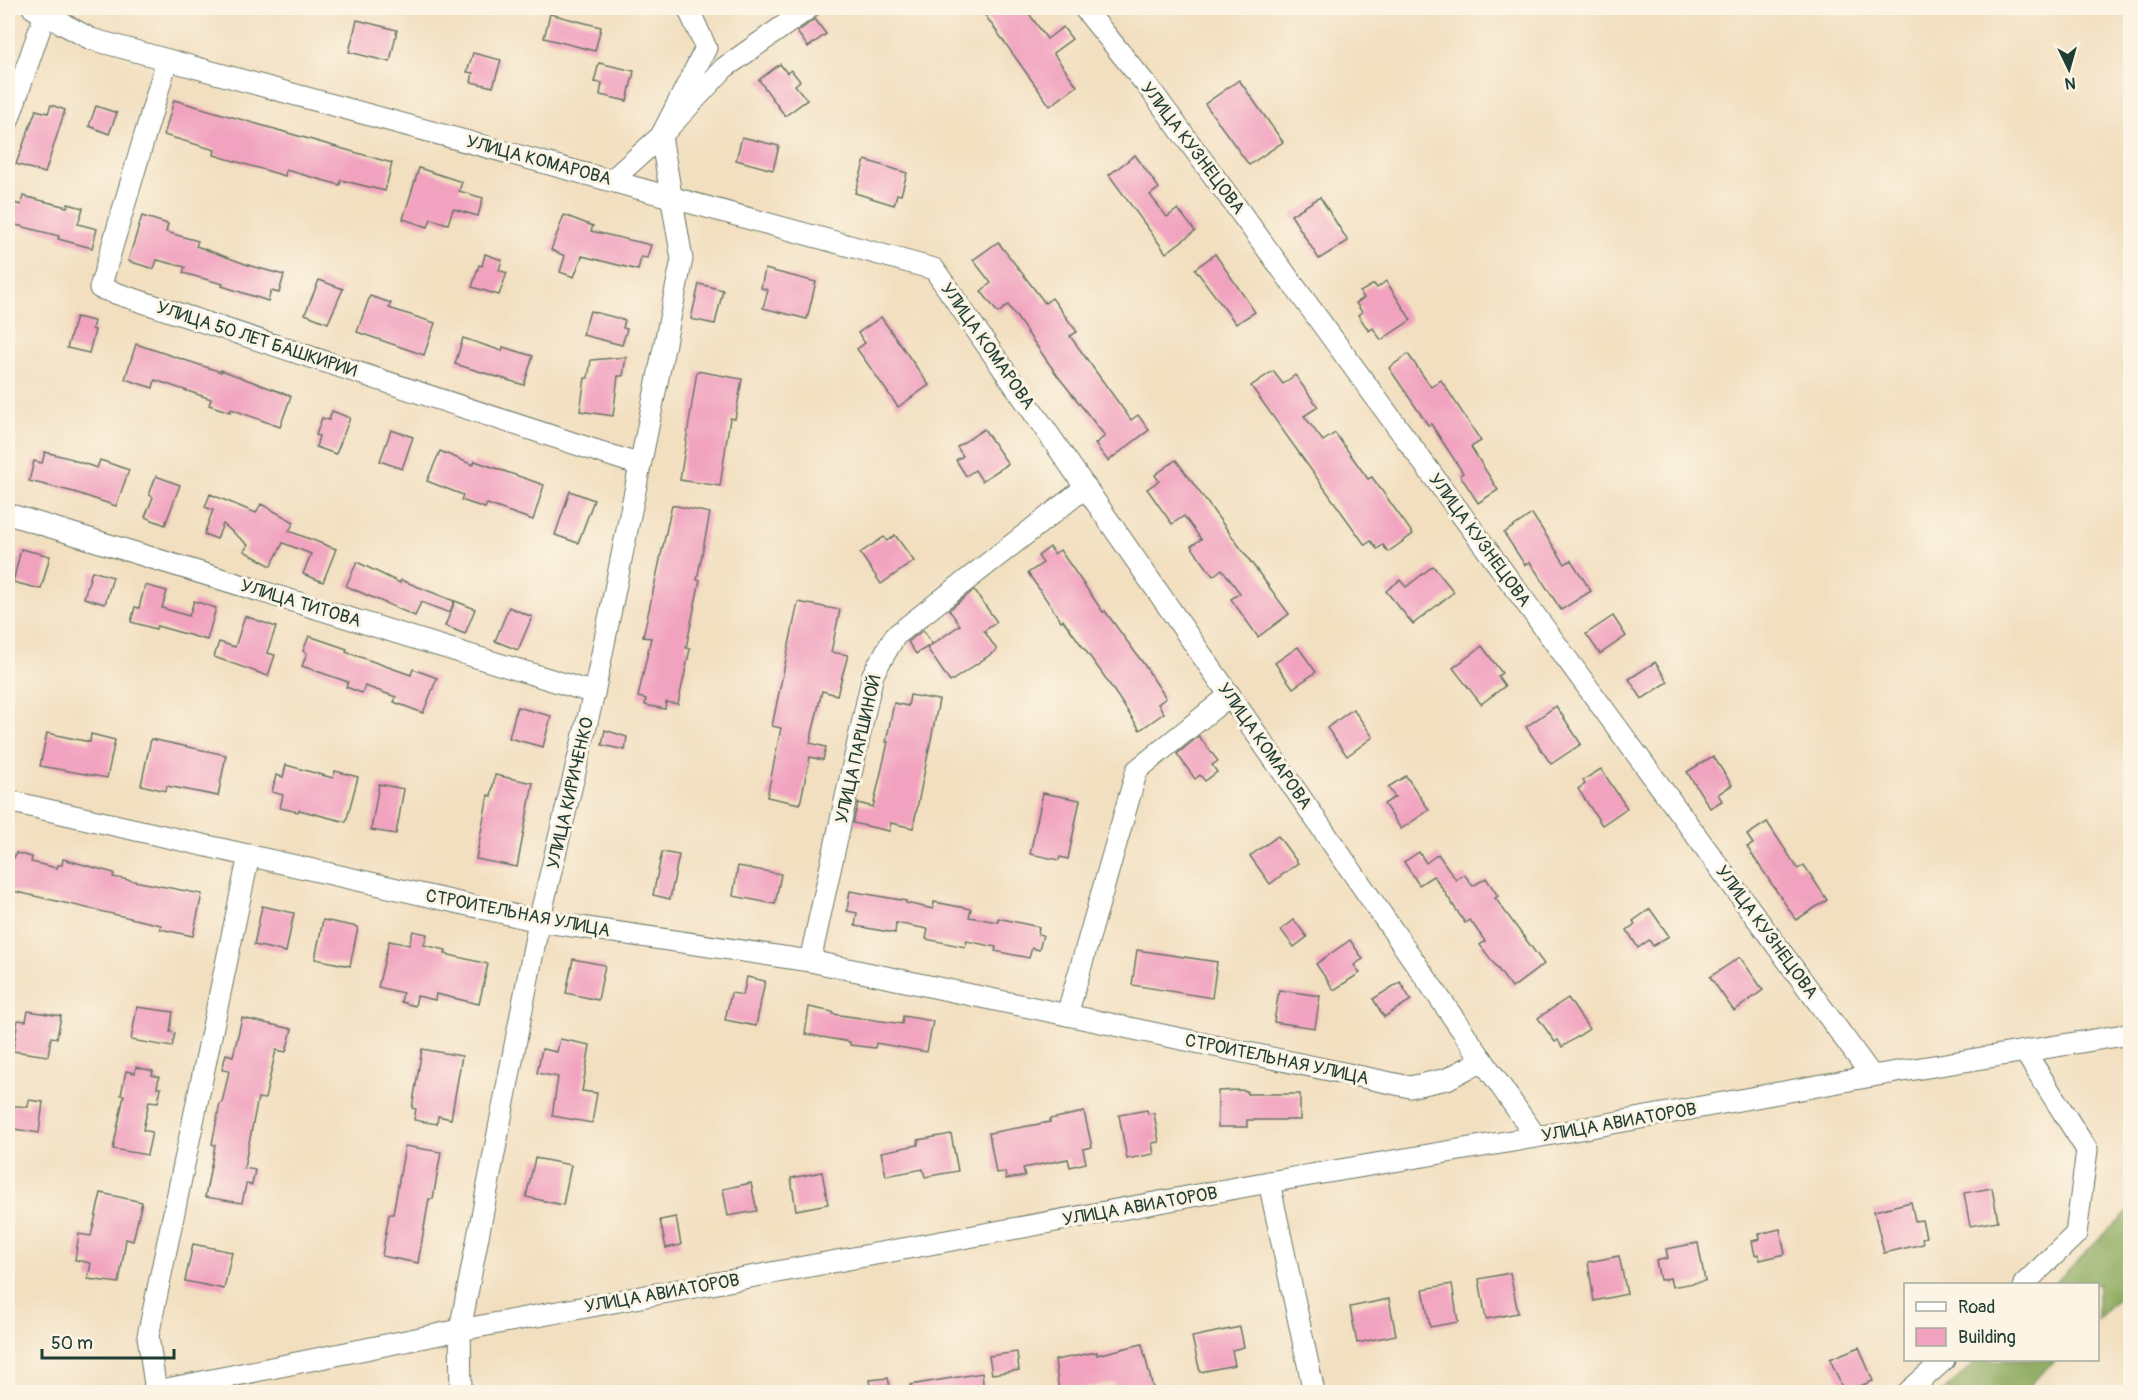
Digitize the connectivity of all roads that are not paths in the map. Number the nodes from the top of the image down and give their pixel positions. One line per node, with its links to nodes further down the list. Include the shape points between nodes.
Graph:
1 (688, 8): 7 (street, via 706,48)
2 (809, 8): 7 (street, via 724,68)
3 (1084, 8): 23 (street, УЛИЦА КУЗНЕЦОВА, via 1153,93)
4 (39, 11): 5 (street, УЛИЦА КОМАРОВА, via 91,39); 6 (street)
5 (167, 60): 8 (street, УЛИЦА КОМАРОВА); 10 (street, УЛИЦА 50 ЛЕТ БАШКИРИИ, via 100,288)
6 (8, 121)
7 (661, 136): 8 (street); 9 (street, УЛИЦА КИРИЧЕНКО)
8 (612, 180): 9 (street, УЛИЦА КОМАРОВА)
9 (671, 196): 10 (street, УЛИЦА КИРИЧЕНКО, via 682,259); 11 (street, УЛИЦА КОМАРОВА, via 934,269)
10 (640, 465): 13 (street, УЛИЦА КИРИЧЕНКО)
11 (1086, 487): 14 (street, УЛИЦА КОМАРОВА); 18 (street, УЛИЦА ПАРШИНОЙ, via 895,636 873,674)
12 (8, 514): 13 (street, УЛИЦА ТИТОВА)
13 (594, 693): 17 (street, УЛИЦА КИРИЧЕНКО)
14 (1230, 695): 19 (street, via 1137,770); 22 (street, УЛИЦА КОМАРОВА)
15 (8, 801): 16 (street, СТРОИТЕЛЬНАЯ УЛИЦА)
16 (249, 855): 17 (street, СТРОИТЕЛЬНАЯ УЛИЦА); 29 (street, via 148,1336)
17 (539, 921): 18 (street, СТРОИТЕЛЬНАЯ УЛИЦА); 27 (street, УЛИЦА КИРИЧЕНКО)
18 (810, 961): 19 (street, СТРОИТЕЛЬНАЯ УЛИЦА)
19 (1068, 1015): 22 (street, СТРОИТЕЛЬНАЯ УЛИЦА, via 1410,1087 1447,1079)
20 (2130, 1034): 21 (street, УЛИЦА АВИАТОРОВ)
21 (2025, 1052): 23 (street, УЛИЦА АВИАТОРОВ); 26 (street, via 2087,1150 2076,1234)
22 (1483, 1060): 24 (street, УЛИЦА КОМАРОВА)
23 (1872, 1076): 24 (street, УЛИЦА АВИАТОРОВ)
24 (1536, 1137): 25 (street, УЛИЦА АВИАТОРОВ)
25 (1269, 1182): 27 (street, УЛИЦА АВИАТОРОВ); 31 (street)
26 (2025, 1283)
27 (460, 1330): 29 (street, УЛИЦА АВИАТОРОВ); 30 (street, УЛИЦА КИРИЧЕНКО)
28 (1942, 1361): 32 (street)
29 (154, 1392)
30 (461, 1392)
31 (1314, 1392)
32 (1908, 1392)

